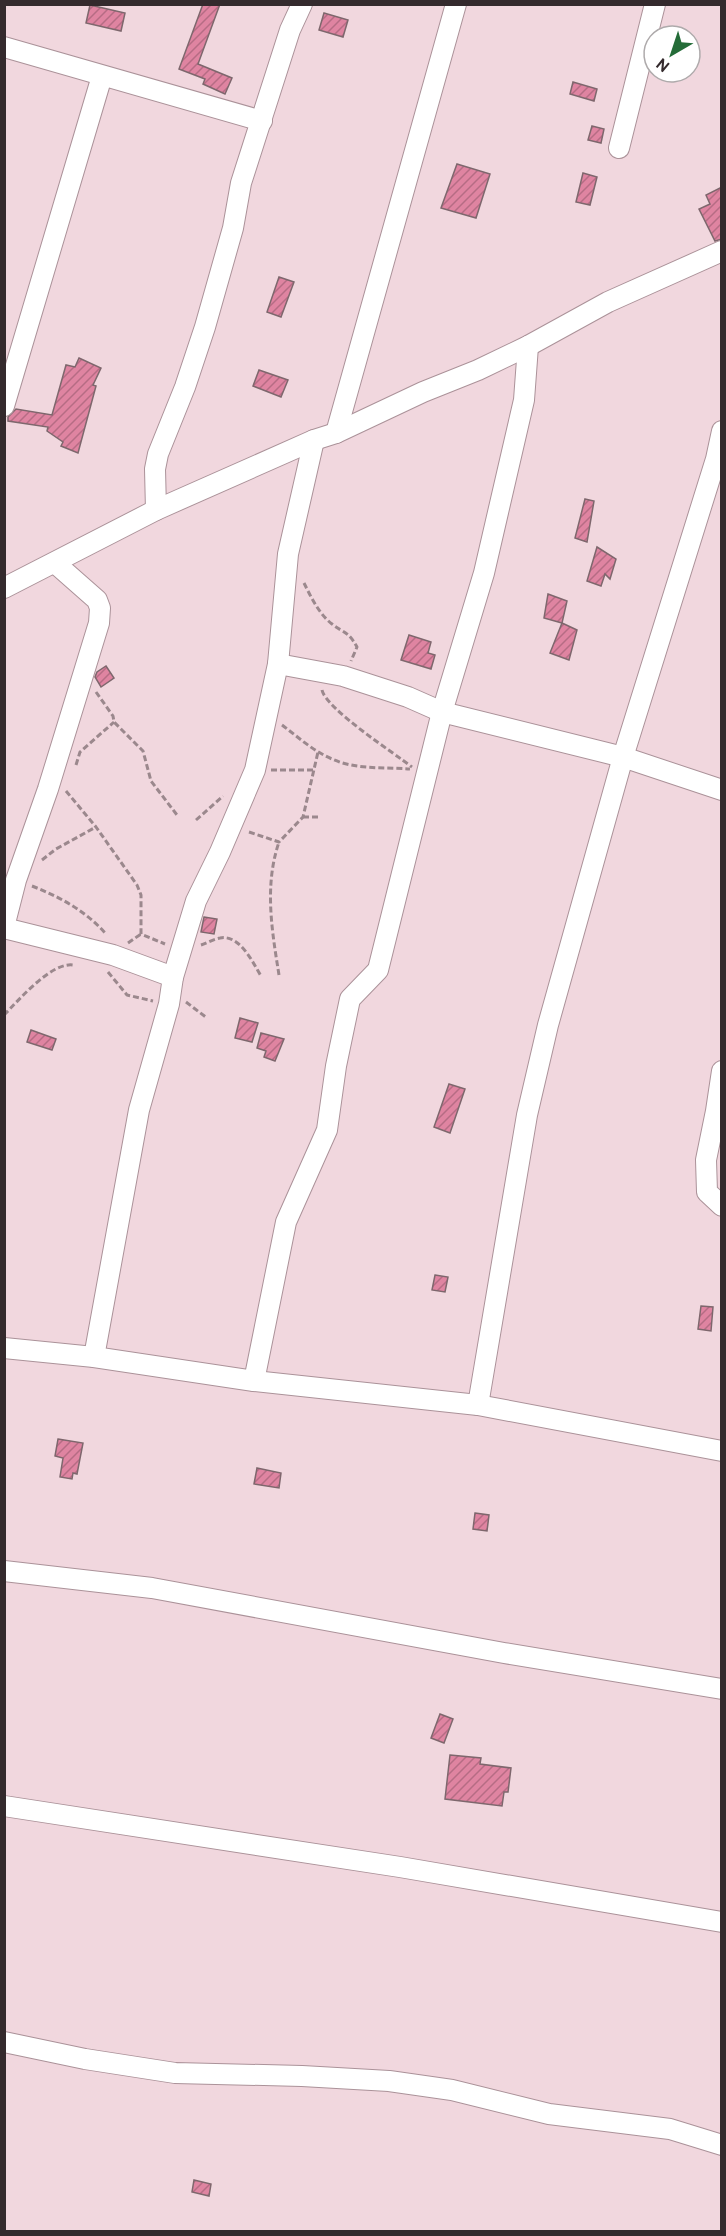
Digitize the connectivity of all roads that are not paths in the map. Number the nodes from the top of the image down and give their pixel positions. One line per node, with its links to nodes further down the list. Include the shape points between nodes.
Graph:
1 (302, 4): 6 (street)
2 (456, 4): 12 (street)
3 (655, 4): 7 (street)
4 (4, 47): 5 (street)
5 (102, 76): 6 (street); 10 (street)
6 (262, 121): 14 (street, via 241,183 234,228 205,327 158,454)
7 (619, 148)
8 (722, 251): 9 (street, via 608,302)
9 (528, 346): 12 (street); 18 (street, via 524,400 507,476 484,573)
10 (4, 406)
11 (722, 432): 19 (street)
12 (336, 433): 13 (street)
13 (314, 440): 14 (street); 17 (street, via 288,554)
14 (156, 510): 15 (street)
15 (55, 563): 16 (street); 21 (street, via 91,594 100,608 99,623)
16 (4, 588)
17 (279, 664): 18 (street, via 343,676); 22 (street, via 255,770 196,901)
18 (442, 712): 19 (street); 27 (street, via 378,970 350,999 327,1130 286,1222)
19 (623, 757): 20 (street); 28 (street, via 548,1025 527,1115)
20 (722, 790)
21 (4, 927): 22 (street, via 113,955)
22 (173, 977): 26 (street, via 139,1110)
23 (722, 1071): 24 (street, via 706,1160 707,1192)
24 (722, 1206)
25 (4, 1348): 26 (street)
26 (94, 1357): 27 (street)
27 (254, 1381): 28 (street)
28 (478, 1405): 29 (street)
29 (722, 1452)
30 (4, 1571): 31 (street, via 152,1588)
31 (722, 1689)
32 (4, 1806): 33 (street)
33 (722, 1922)
34 (4, 2042): 35 (street, via 175,2073 378,2080 452,2090 549,2114 670,2129)
35 (722, 2145)

